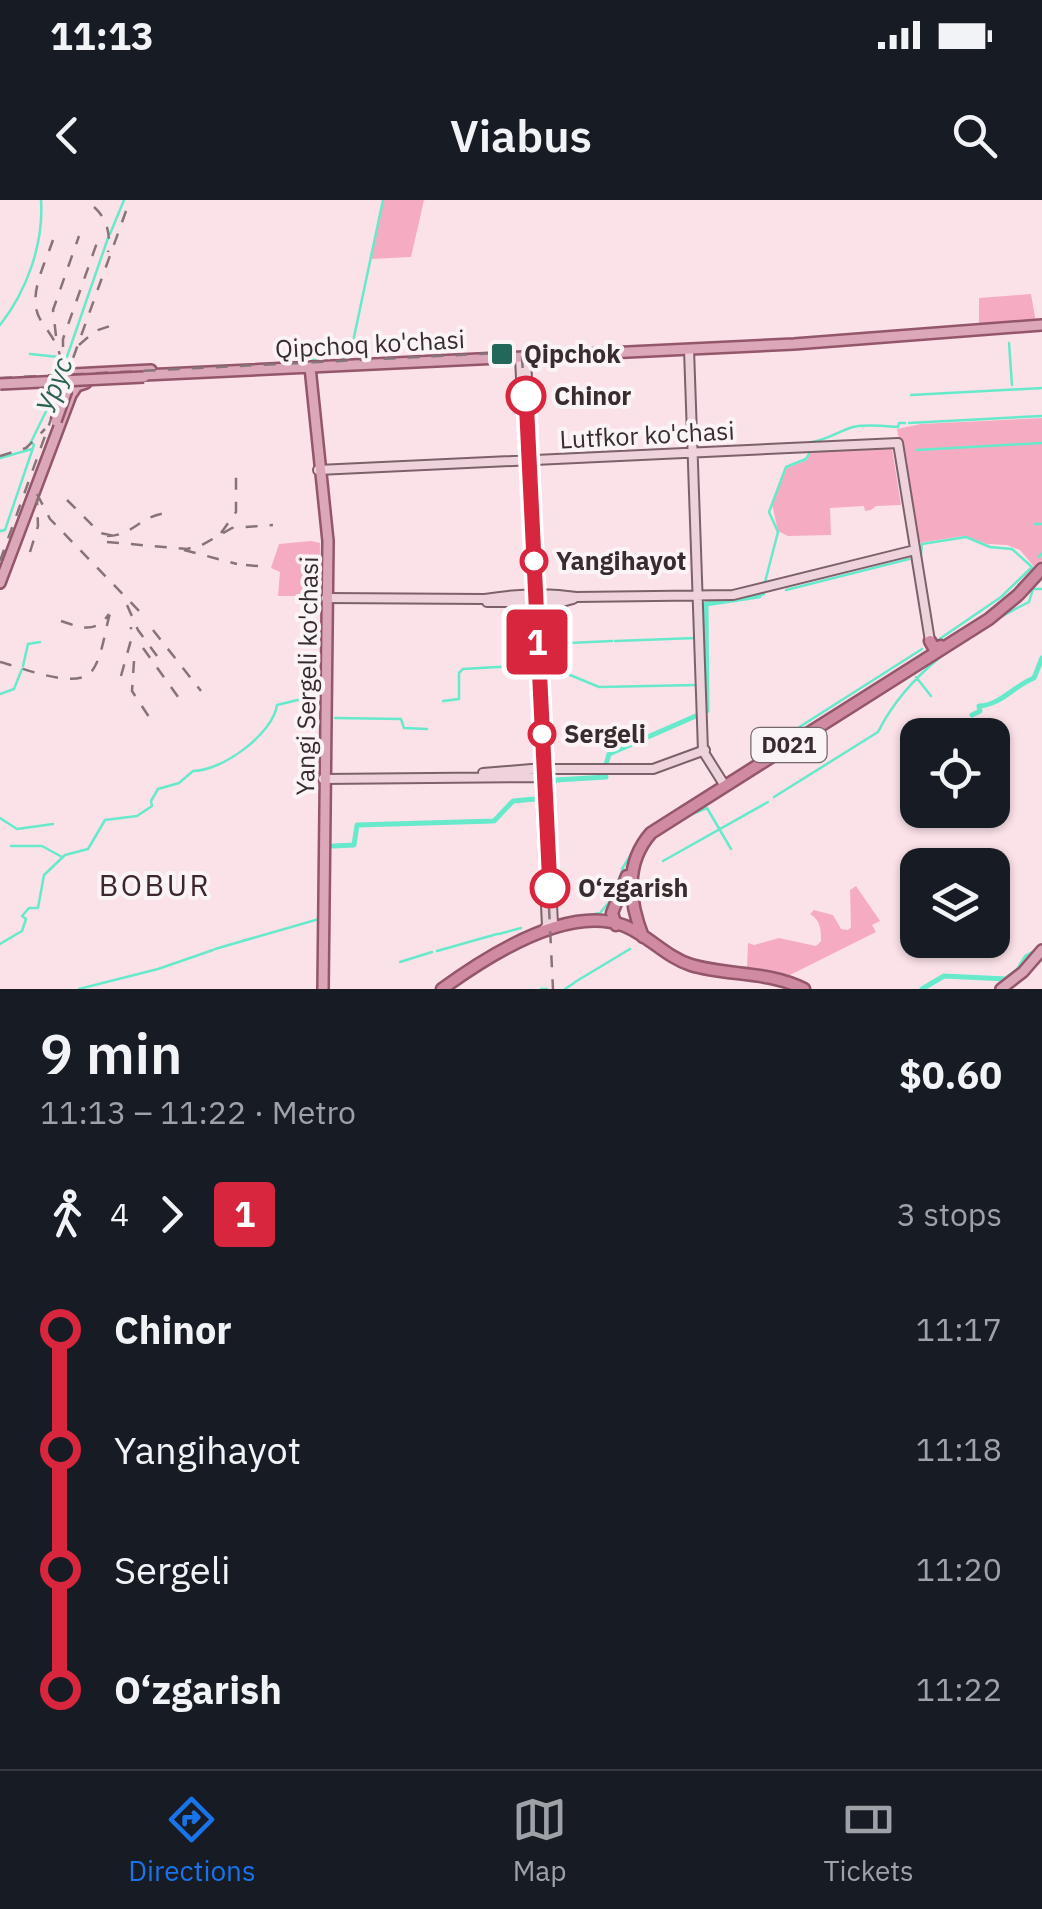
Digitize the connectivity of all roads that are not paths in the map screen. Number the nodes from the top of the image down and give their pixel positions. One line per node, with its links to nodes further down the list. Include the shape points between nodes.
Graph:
1 (1042, 326): 2 (main road, Qipchoq ko'chasi)
2 (690, 351): 3 (main road, Qipchoq ko'chasi); 11 (main road)
3 (523, 358): 4 (main road, Qipchoq ko'chasi); 13 (main road)
4 (309, 368): 5 (main road, Qipchoq ko'chasi); 14 (main road, Yangi Sergeli ko'chasi)
5 (277, 370): 6 (main road, Qipchoq ko'chasi); 6 (main road, Qipchoq ko'chasi)
6 (181, 375): 7 (main road, Qipchoq ko'chasi); 8 (main road, Qipchoq ko'chasi); 8 (main road, Qipchoq ko'chasi)
7 (144, 376): 9 (main road, Qipchoq ko'chasi, bridge); 10 (main road, Qipchoq ko'chasi, bridge)
8 (91, 379): 12 (main road, Qipchoq ko'chasi, via 73,374); 19 (main road)
9 (0, 383): 10 (main road, Qipchoq ko'chasi, bridge)
10 (37, 383): 12 (main road, bridge, via 66,390)
11 (694, 452): 13 (main road, Lutfkor ko'chasi); 16 (main road, Lutfkor ko'chasi, via 897,444); 20 (main road)
12 (45, 454): 18 (main road)
13 (528, 460): 14 (main road, Lutfkor ko'chasi); 15 (main road)
14 (320, 470): 21 (main road, Yangi Sergeli ko'chasi)
15 (532, 540): 22 (main road); 22 (main road)
16 (914, 552): 20 (main road, via 736,596); 24 (main road)
17 (1042, 567): 23 (highway, D021)
18 (0, 575)
19 (0, 583)
20 (699, 597): 22 (main road); 26 (main road)
21 (327, 598): 22 (main road); 28 (main road, Yangi Sergeli ko'chasi)
22 (535, 598): 27 (main road)
23 (964, 634): 24 (highway, D021); 25 (highway, D021)
24 (933, 643): 25 (highway, D021, via 924,658)
25 (817, 726): 29 (highway, D021)
26 (704, 752): 27 (main road, via 648,770); 29 (main road)
27 (544, 772): 28 (main road); 37 (main road)
28 (324, 778): 45 (main road, Yangi Sergeli ko'chasi)
29 (724, 784): 30 (highway, D021)
30 (672, 817): 31 (highway, D021, via 650,832); 32 (highway, D021, via 642,844)
31 (632, 858): 32 (highway, D021); 36 (highway, via 609,910)
32 (628, 879): 33 (highway, D021); 34 (highway, D021)
33 (613, 910): 34 (highway, via 625,902); 35 (highway); 38 (highway, D021)
34 (636, 911): 38 (highway, via 635,920); 39 (highway, D021)
35 (597, 920): 36 (highway); 38 (highway)
36 (573, 922): 37 (highway); 40 (highway)
37 (550, 925): 41 (highway)
38 (620, 926): 39 (highway); 40 (highway, via 586,923)
39 (641, 937): 40 (highway, via 590,926); 46 (highway, via 696,967)
40 (529, 940): 41 (highway); 43 (highway)
41 (507, 944): 43 (highway)
42 (1040, 954): 47 (main road)
43 (485, 959): 44 (highway)
44 (451, 983)
45 (321, 989)
46 (800, 989)
47 (1002, 989)

